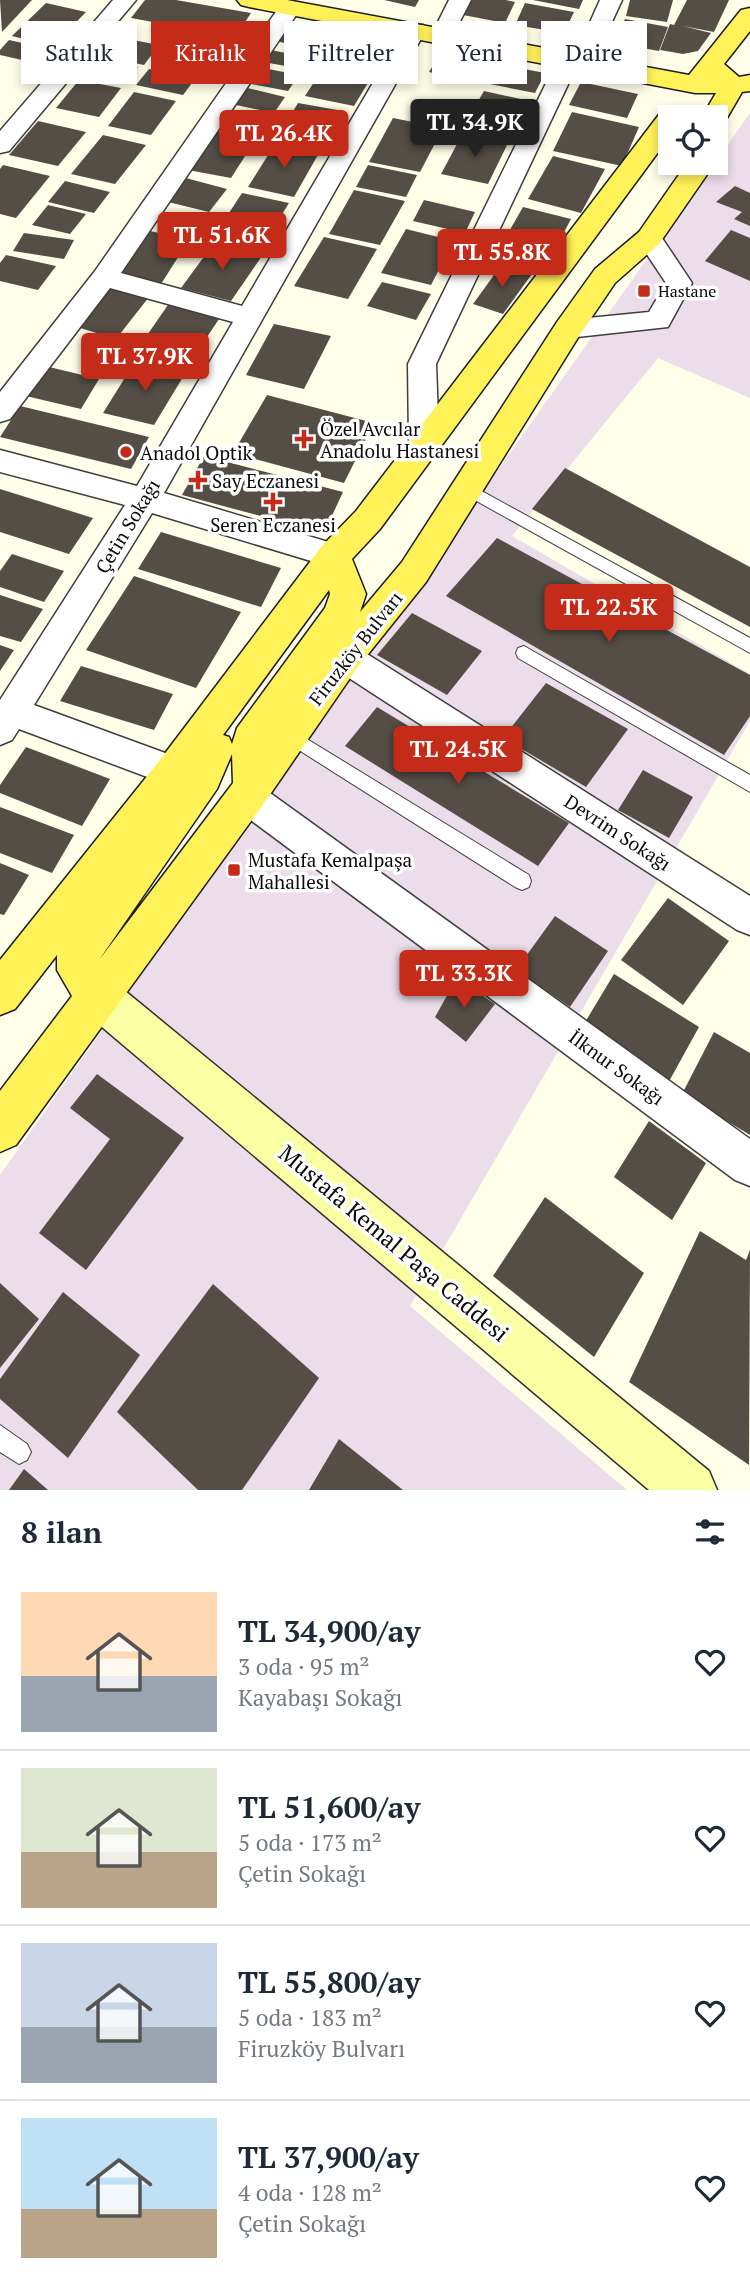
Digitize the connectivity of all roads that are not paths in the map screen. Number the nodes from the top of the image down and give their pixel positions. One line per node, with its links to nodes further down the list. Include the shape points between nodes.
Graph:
1 (125, 0): 22 (street)
2 (249, 0): 5 (main road)
3 (338, 0): 6 (main road)
4 (611, 0): 9 (street)
5 (290, 8): 8 (main road); 26 (street)
6 (454, 11): 11 (main road)
7 (750, 15): 14 (main road)
8 (364, 21)
9 (598, 21)
10 (418, 30): 12 (main road)
11 (541, 40)
12 (541, 48)
13 (647, 66): 14 (main road)
14 (703, 76): 17 (main road); 18 (main road)
15 (384, 84): 27 (street, Çetin Sokağı)
16 (563, 84): 30 (street, via 422,364)
17 (744, 88): 19 (main road); 20 (main road)
18 (680, 105)
19 (723, 105)
20 (728, 119)
21 (658, 134): 30 (main road)
22 (0, 146)
23 (670, 175): 25 (main road, via 659,200)
24 (693, 175): 25 (main road, Firuzköy Bulvarı)
25 (654, 231): 28 (main road, Firuzköy Bulvarı, via 606,276); 28 (street, via 680,283 657,320)
26 (104, 277): 27 (street); 29 (street)
27 (248, 317): 33 (street, Çetin Sokağı)
28 (568, 329): 32 (main road, Firuzköy Bulvarı)
29 (0, 412)
30 (424, 444): 34 (main road, via 368,520)
31 (0, 461): 33 (street)
32 (467, 489): 35 (lane); 37 (main road, Firuzköy Bulvarı, via 414,572)
33 (145, 499): 34 (street); 39 (street, Çetin Sokağı)
34 (334, 556): 38 (main road); 43 (main road, via 348,594 341,614 251,740)
35 (750, 646)
36 (524, 653): 42 (lane)
37 (344, 657): 40 (main road, Firuzköy Bulvarı); 45 (street, Devrim Sokağı)
38 (234, 691): 41 (main road); 47 (main road, via 203,777 78,952 78,970)
39 (6, 721): 41 (street)
40 (289, 735): 43 (main road, Firuzköy Bulvarı); 44 (lane)
41 (174, 772): 46 (main road)
42 (750, 785)
43 (250, 791): 47 (main road, Firuzköy Bulvarı); 49 (street, İlknur Sokağı)
44 (522, 881)
45 (750, 917)
46 (0, 995)
47 (98, 996): 48 (main road, Firuzköy Bulvarı); 52 (street, Mustafa Kemal Paşa Caddesi)
48 (0, 1129)
49 (750, 1165)
50 (0, 1437): 51 (lane)
51 (19, 1452)
52 (690, 1490)

